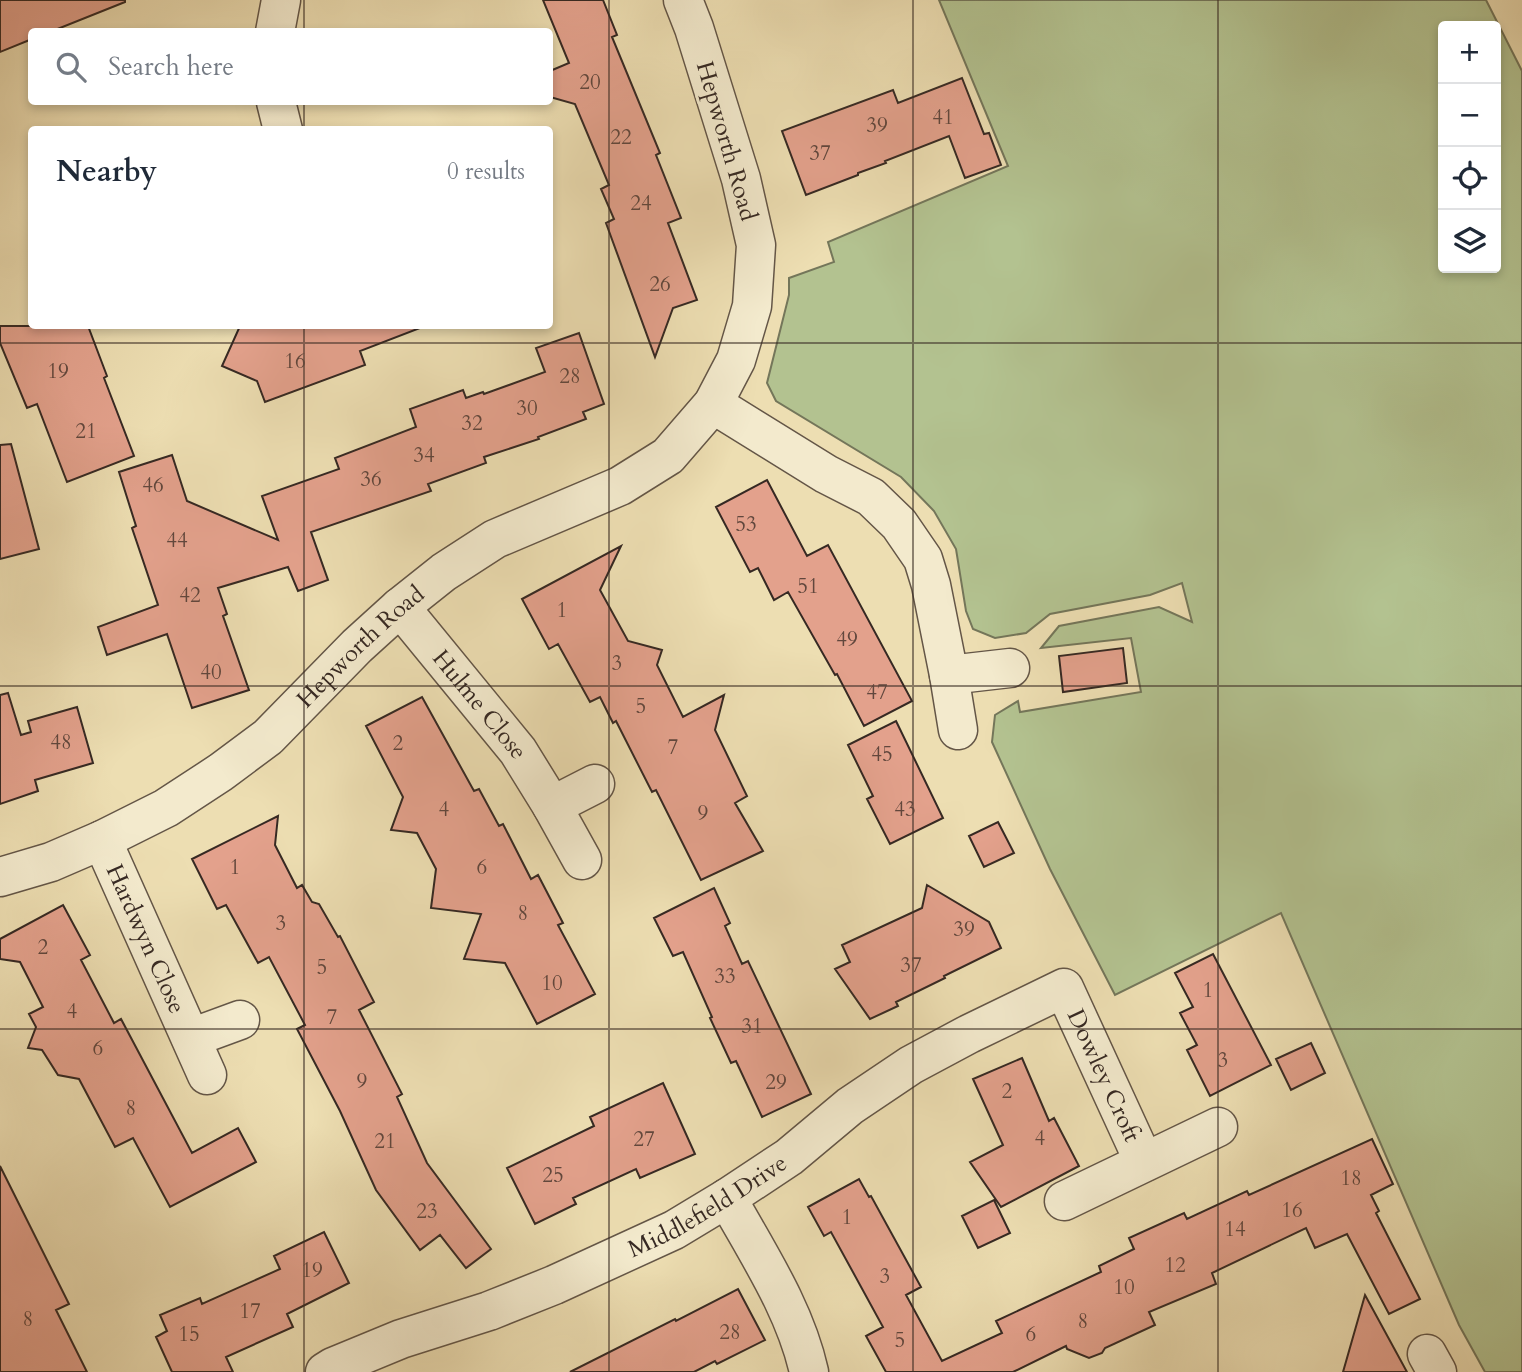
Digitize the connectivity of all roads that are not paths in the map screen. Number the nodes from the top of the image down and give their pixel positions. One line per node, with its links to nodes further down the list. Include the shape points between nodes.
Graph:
1 (281, 0): 3 (street)
2 (683, 0): 6 (street, Hepworth Road, via 741,179 756,245 752,306 736,360)
3 (276, 28)
4 (277, 105): 5 (street)
5 (282, 126)
6 (713, 404): 7 (street, Hepworth Road, via 658,462 620,486 495,539); 9 (street, via 871,497 899,524 923,559)
7 (400, 607): 12 (street, Hulme Close, via 518,751); 13 (street, Hepworth Road, via 268,737 166,807)
8 (1010, 668): 9 (street)
9 (949, 676): 10 (street)
10 (958, 730)
11 (595, 784): 12 (street)
12 (552, 806): 14 (street, Hulme Close)
13 (102, 840): 15 (street, Hepworth Road); 18 (street, Hardwyn Close)
14 (582, 860)
15 (0, 877)
16 (1064, 988): 21 (street, Dowley Croft); 22 (street, Middlefield Drive, via 911,1065)
17 (240, 1020): 18 (street, Hardwyn Close)
18 (191, 1038): 19 (street, Hardwyn Close)
19 (207, 1075)
20 (1218, 1127): 21 (street, Dowley Croft)
21 (1144, 1162): 23 (street, Dowley Croft)
22 (727, 1198): 24 (street, Middlefield Drive, via 674,1230 554,1285 401,1339); 25 (street, via 795,1324)
23 (1064, 1201)
24 (331, 1370)
25 (809, 1372)

